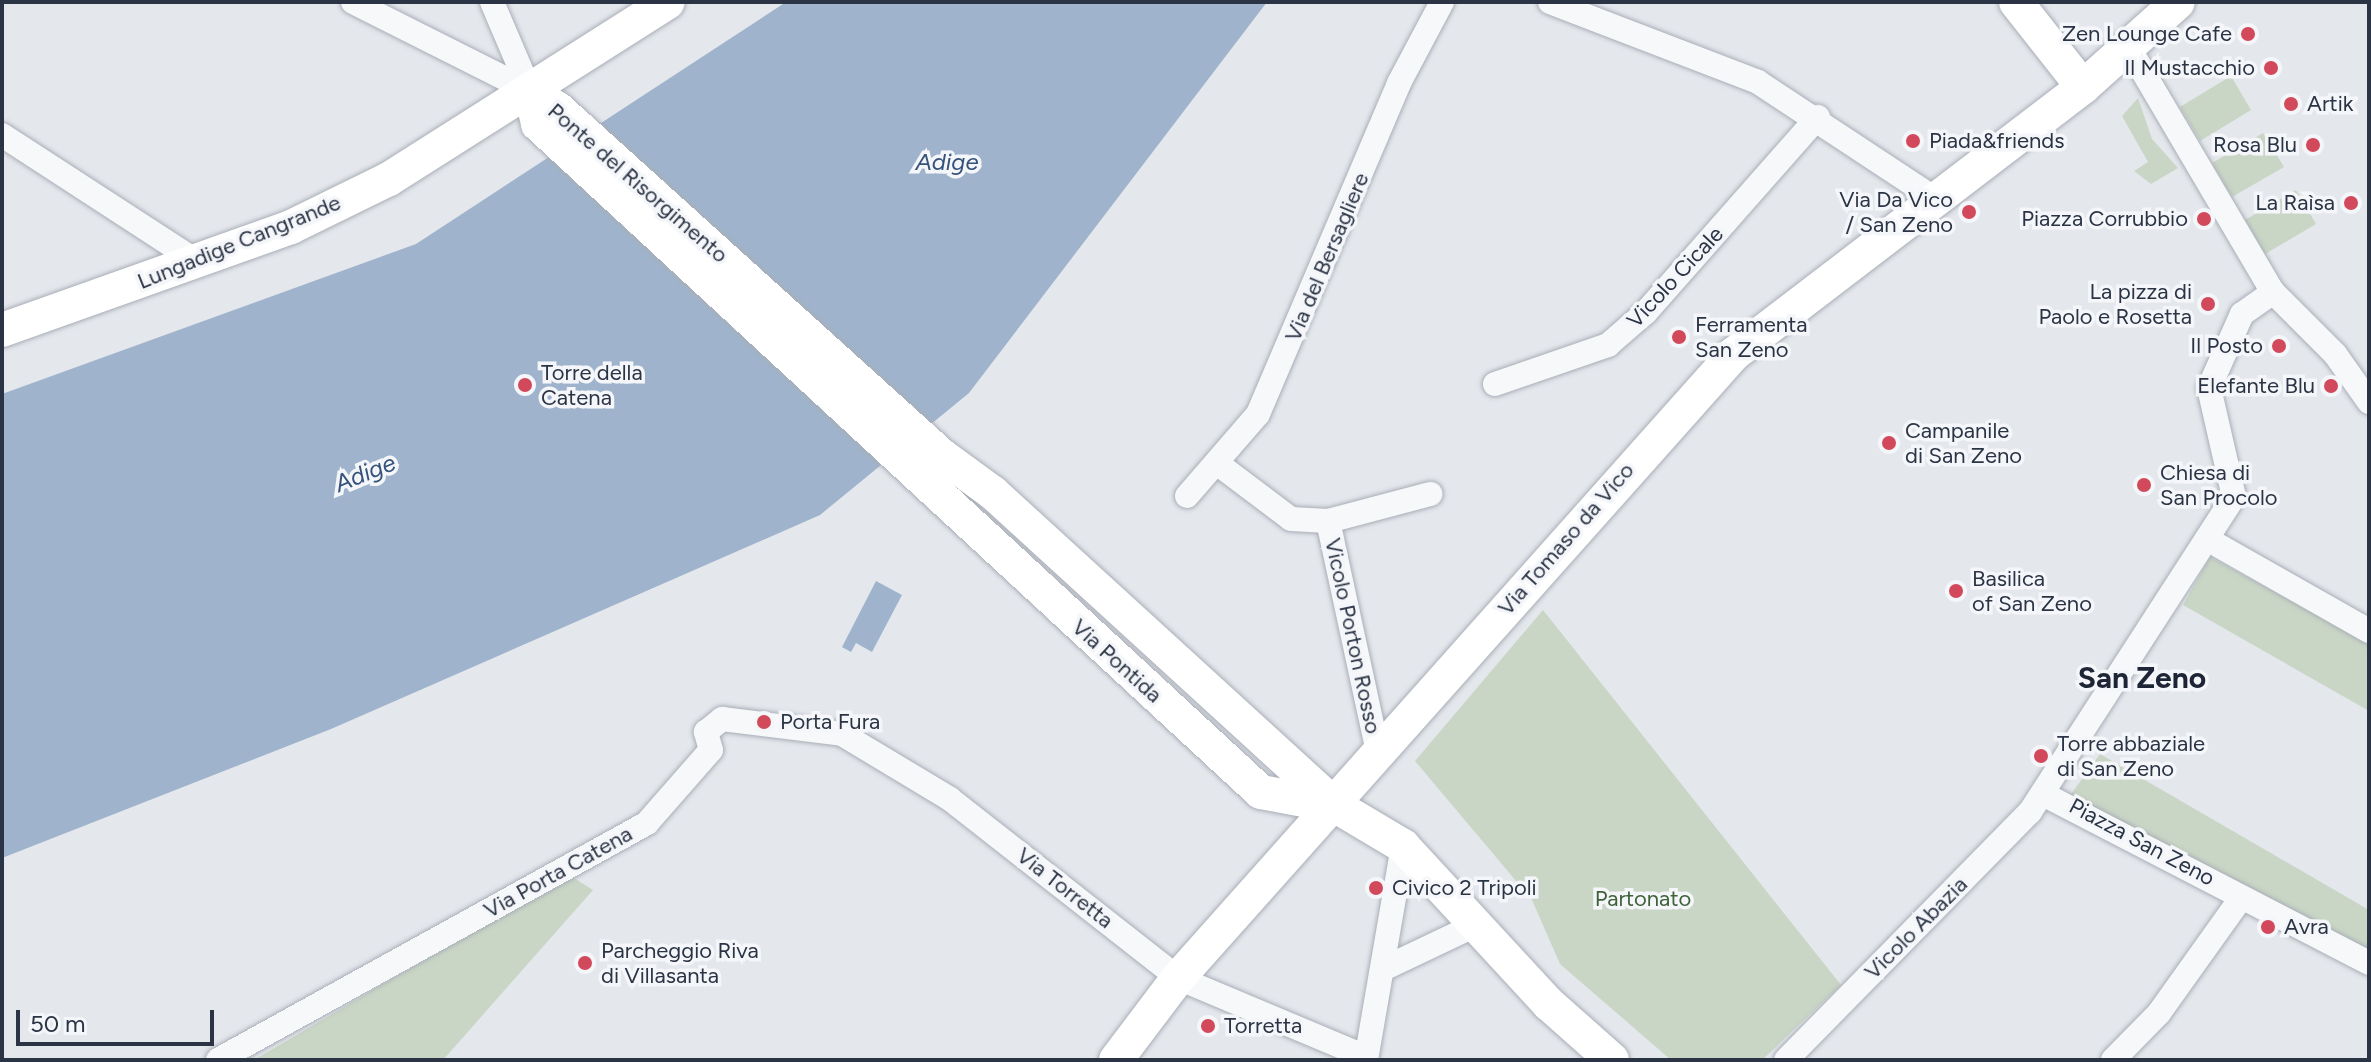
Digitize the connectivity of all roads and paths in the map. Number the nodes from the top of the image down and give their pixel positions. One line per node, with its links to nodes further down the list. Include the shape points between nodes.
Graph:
1 (353, 2): 10 (street)
2 (492, 2): 10 (street)
3 (668, 2): 10 (street, Lungadige Cangrande)
4 (1442, 2): 19 (street, Via del Bersagliere, via 1399,83 1258,414)
5 (1550, 2): 11 (street, via 1758,82)
6 (2016, 2): 9 (street)
7 (2178, 2): 8 (street)
8 (2129, 48): 9 (street); 15 (street)
9 (2083, 87): 13 (street, Via Tomaso da Vico)
10 (542, 108): 14 (street, Lungadige Cangrande); 20 (street, Ponte del Risorgimento)
11 (1818, 117): 13 (street); 17 (street, Vicolo Cicale, via 1646,312 1608,345)
12 (2, 135): 14 (street)
13 (1937, 200): 26 (street, Via Tomaso da Vico, via 1734,354)
14 (196, 261): 16 (street, Lungadige Cangrande)
15 (2273, 292): 18 (street, via 2335,354); 24 (street, Piazza San Zeno, via 2242,314 2209,388 2234,497)
16 (2, 330)
17 (1495, 384)
18 (2369, 402)
19 (1218, 464): 22 (street, Via del Bersagliere); 23 (street, Vicolo Porton Rosso, via 1291,519)
20 (929, 466): 29 (street, Via Pontida, via 993,493)
21 (1430, 494): 23 (street, Vicolo Porton Rosso)
22 (1187, 496)
23 (1328, 521): 26 (street, Vicolo Porton Rosso)
24 (2203, 545): 25 (street); 27 (street, Piazza San Zeno)
25 (2369, 631)
26 (1378, 752): 29 (street, Via Tomaso da Vico)
27 (2043, 794): 33 (street, Piazza San Zeno); 40 (street, Vicolo Abazia)
28 (950, 799): 35 (street, Via Torretta); 37 (street, Via Porta Catena, via 842,734 722,719 706,732 711,750 647,823)
29 (1336, 806): 30 (street, Via Pontida); 35 (street, Via Tomaso da Vico)
30 (1403, 846): 32 (street, Via Pontida); 34 (street)
31 (2236, 905): 41 (street, via 2159,1013)
32 (1480, 923): 34 (street); 39 (street, Via Pontida, via 1549,1004)
33 (2369, 963)
34 (1383, 969): 36 (street)
35 (1178, 978): 36 (street, Via Torretta); 38 (street, Via Tomaso da Vico)
36 (1366, 1058)
37 (218, 1060)
38 (1116, 1060)
39 (1612, 1060)
40 (1786, 1060)
41 (2113, 1060)

